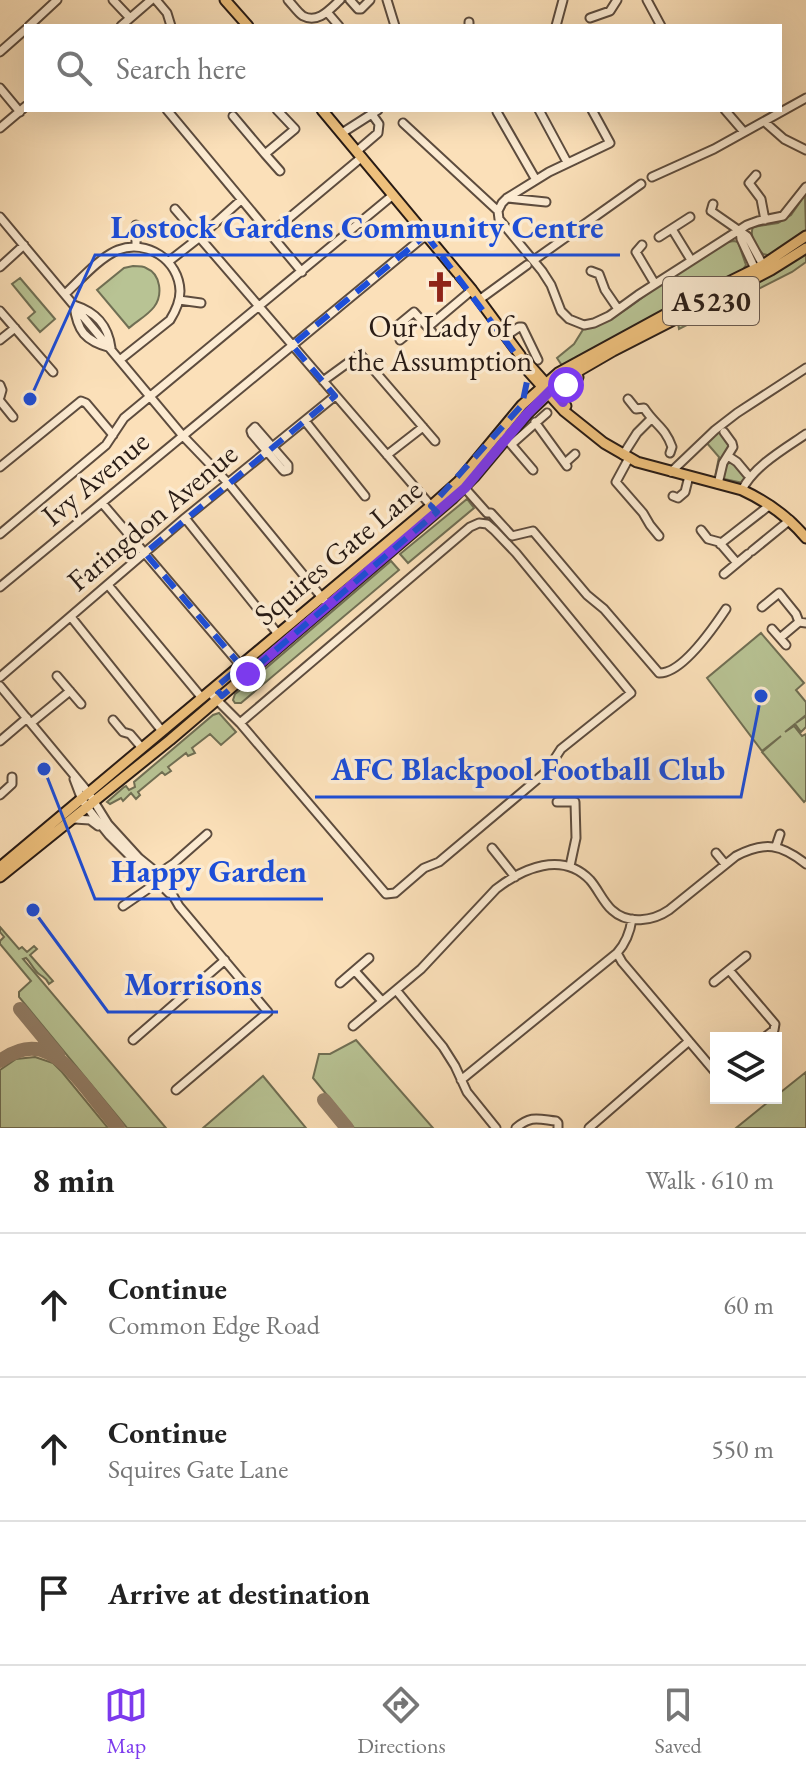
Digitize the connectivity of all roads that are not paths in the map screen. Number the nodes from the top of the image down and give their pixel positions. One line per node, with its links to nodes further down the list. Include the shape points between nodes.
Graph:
1 (57, 0): 19 (street)
2 (113, 0): 17 (street)
3 (153, 0): 17 (street); 21 (street)
4 (225, 0): 22 (main road)
5 (288, 0): 15 (street, via 303,16)
6 (350, 0): 7 (street, via 358,9)
7 (370, 0)
8 (387, 0): 24 (street)
9 (563, 0): 25 (street)
10 (617, 0): 16 (street)
11 (647, 0): 13 (street); 26 (street)
12 (335, 1): 15 (street)
13 (638, 4)
14 (594, 8): 16 (street)
15 (327, 12): 23 (street)
16 (602, 14): 18 (street)
17 (130, 18): 20 (street)
18 (590, 18)
19 (30, 24)
20 (123, 24)
21 (170, 24)
22 (246, 24)
23 (337, 24)
24 (394, 24)
25 (558, 24)
26 (660, 24)
27 (24, 30): 28 (street)
28 (0, 52)
29 (0, 88): 31 (street)
30 (804, 102): 44 (street)
31 (23, 109): 43 (street)
32 (169, 112): 58 (street)
33 (279, 112): 47 (street, via 295,129)
34 (324, 112): 45 (main road)
35 (497, 112): 53 (street)
36 (540, 112): 49 (street)
37 (593, 112): 49 (street, via 610,143)
38 (727, 112): 44 (street)
39 (376, 114): 45 (street); 48 (street, via 378,133)
40 (233, 116): 47 (street)
41 (403, 123): 62 (street)
42 (767, 124): 46 (street)
43 (0, 128)
44 (744, 132): 52 (street)
45 (342, 133): 48 (main road)
46 (806, 150)
47 (265, 154): 50 (street)
48 (360, 154): 56 (main road); 69 (street)
49 (567, 162): 53 (street)
50 (280, 171)
51 (756, 175): 65 (street, via 746,182 761,199)
52 (652, 177)
53 (536, 180): 57 (street)
54 (641, 184): 80 (street)
55 (804, 192): 65 (street, via 783,216)
56 (393, 195): 70 (main road); 84 (street)
57 (507, 198): 59 (street); 62 (street)
58 (241, 200): 69 (street); 72 (street)
59 (546, 202)
60 (175, 209): 72 (street)
61 (710, 210): 68 (street)
62 (498, 211): 80 (street)
63 (0, 217): 74 (street)
64 (690, 217): 67 (street)
65 (765, 220): 68 (street)
66 (136, 225): 75 (street)
67 (672, 229): 73 (street); 78 (street)
68 (740, 230): 78 (street); 82 (street, via 747,236)
69 (270, 234): 84 (street)
70 (426, 235): 86 (main road); 98 (street, Ivy Avenue)
71 (806, 236): 82 (main road, A5230)
72 (200, 237): 79 (street); 91 (street)
73 (659, 237)
74 (24, 245): 81 (street); 87 (street)
75 (136, 247): 79 (street); 87 (street, via 109,255)
76 (806, 248): 82 (main road)
77 (635, 250): 85 (street)
78 (691, 260): 85 (street)
79 (168, 262): 88 (street, via 178,277)
80 (525, 264): 89 (street); 92 (street, via 548,280 561,311 578,324 598,322)
81 (0, 267)
82 (757, 269): 101 (main road, A5230); 108 (main road, A5230, via 580,359)
83 (598, 271): 92 (street)
84 (302, 272): 91 (street)
85 (655, 284): 92 (street)
86 (472, 290): 89 (main road); 97 (street, via 430,329 414,312 395,324 405,336)
87 (65, 294): 100 (street)
88 (179, 300): 90 (street); 100 (street, via 170,320)
89 (479, 300): 95 (main road)
90 (201, 303)
91 (259, 307): 98 (street); 110 (street)
92 (618, 309)
93 (0, 311): 94 (street)
94 (15, 328): 96 (street); 104 (street)
95 (506, 336): 99 (main road); 102 (street, via 522,327)
96 (0, 340)
97 (400, 340)
98 (292, 345): 106 (street); 124 (street, Ivy Avenue)
99 (520, 355): 105 (main road); 108 (main road)
100 (121, 359): 110 (street)
101 (599, 359): 108 (main road, A5230); 113 (main road, via 564,388)
102 (538, 360)
103 (806, 368): 134 (street, via 737,413)
104 (53, 372)
105 (529, 372): 108 (main road); 114 (main road)
106 (323, 381): 109 (street); 120 (street, via 360,354)
107 (0, 385): 111 (street)
108 (546, 388): 113 (main road); 114 (main road, Squires Gate Lane / A5230)
109 (335, 396): 118 (street, Faringdon Avenue); 129 (street)
110 (150, 398): 123 (street, via 124,418); 124 (street)
111 (0, 399): 116 (street)
112 (628, 399): 117 (street, via 638,410 646,405)
113 (563, 407): 114 (main road); 130 (main road)
114 (525, 410): 125 (main road, Squires Gate Lane / A5230)
115 (547, 413): 119 (street, Squires Gate Lane)
116 (13, 417)
117 (651, 419): 127 (street, via 672,436); 130 (street)
118 (305, 421): 138 (street, Faringdon Avenue); 143 (street)
119 (535, 422): 125 (street, Squires Gate Lane); 128 (street, via 566,464)
120 (423, 427): 126 (street); 129 (street)
121 (724, 432): 131 (street, via 733,445)
122 (806, 434): 142 (street, via 763,465)
123 (113, 435): 132 (street, via 81,401); 152 (street)
124 (183, 436): 138 (street); 145 (street, Ivy Avenue)
125 (506, 438): 133 (street); 139 (main road, Squires Gate Lane / A5230)
126 (435, 441)
127 (670, 453)
128 (575, 454)
129 (387, 455): 147 (street)
130 (626, 456): 134 (main road); 137 (street)
131 (728, 456): 135 (street); 140 (street)
132 (0, 467)
133 (533, 470)
134 (671, 472): 136 (main road)
135 (747, 474)
136 (689, 476): 140 (main road); 144 (street)
137 (616, 482): 141 (street); 153 (street, via 646,512)
138 (229, 484): 148 (street, Faringdon Avenue); 160 (street)
139 (462, 484): 147 (main road, Squires Gate Lane / A5230); 162 (street, via 512,536 533,531 659,673 670,671 702,644)
140 (718, 484): 142 (main road)
141 (605, 488)
142 (742, 490): 146 (main road)
143 (365, 496)
144 (677, 499)
145 (102, 503): 155 (street); 159 (street, Ivy Avenue)
146 (770, 505): 149 (main road); 154 (street)
147 (434, 509): 160 (main road, Squires Gate Lane / A5230)
148 (185, 518): 155 (street, Faringdon Avenue); 166 (street)
149 (790, 520): 151 (main road); 156 (street)
150 (701, 530): 154 (street)
151 (804, 533)
152 (0, 534)
153 (659, 536)
154 (720, 544): 156 (street)
155 (145, 553): 158 (street, Faringdon Avenue); 167 (street)
156 (737, 563): 157 (street)
157 (724, 574)
158 (108, 585): 163 (street, Faringdon Avenue); 172 (street)
159 (0, 587)
160 (325, 601): 166 (main road, Squires Gate Lane / A5230); 172 (main road, Squires Gate Lane / A5230)
161 (762, 607): 164 (street, via 779,593)
162 (726, 609)
163 (71, 617): 169 (street, Faringdon Avenue); 177 (street)
164 (803, 622): 165 (street, via 783,642)
165 (772, 629)
166 (278, 634): 167 (main road, Squires Gate Lane / A5230)
167 (241, 666): 172 (main road, Squires Gate Lane / A5230)
168 (57, 676): 171 (street)
169 (0, 677)
170 (0, 686): 174 (street)
171 (70, 691): 173 (street); 174 (street)
172 (213, 695): 176 (street); 177 (main road, Squires Gate Lane / A5230); 182 (main road, Squires Gate Lane / A5230, via 176,735)
173 (81, 704)
174 (29, 720): 178 (street); 182 (street)
175 (113, 720): 179 (street)
176 (240, 723): 176 (street, via 479,523 487,524 516,553 631,693 561,749 546,772 439,862 386,894)
177 (162, 731): 179 (main road, Squires Gate Lane / A5230)
178 (0, 741)
179 (142, 748): 182 (main road, Squires Gate Lane / A5230)
180 (12, 777): 181 (street)
181 (0, 795)
182 (88, 800): 184 (main road, Squires Gate Lane / A5230); 187 (street); 194 (main road, Squires Gate Lane / A5230); 198 (street)
183 (557, 802): 193 (street, via 575,802)
184 (74, 819): 187 (street, via 90,820); 196 (main road, Squires Gate Lane / A5230)
185 (207, 834): 198 (street)
186 (780, 834): 188 (street)
187 (109, 835): 198 (street)
188 (776, 846): 191 (street, via 748,850); 192 (street)
189 (492, 848): 197 (street)
190 (716, 853): 191 (street)
191 (725, 864): 200 (street, via 661,916)
192 (806, 865): 195 (street)
193 (570, 866): 197 (street, via 542,865); 200 (street, via 593,883 609,907)
194 (0, 867)
195 (797, 873)
196 (0, 877)
197 (515, 877): 209 (street, via 496,889)
198 (158, 878): 199 (street); 204 (street)
199 (123, 906)
200 (628, 918): 201 (street, via 628,937)
201 (617, 953): 214 (street); 216 (street)
202 (746, 956): 205 (street)
203 (369, 958): 206 (street)
204 (225, 960): 213 (street, via 149,1032); 217 (street, via 268,1012)
205 (729, 970): 207 (street); 212 (street, via 775,1024)
206 (355, 971): 208 (street); 210 (street)
207 (714, 982)
208 (340, 983)
209 (396, 990): 210 (street); 216 (street, via 443,1047)
210 (382, 1001): 211 (street)
211 (353, 1026)
212 (772, 1032)
213 (133, 1040)
214 (689, 1041): 215 (street); 221 (street)
215 (710, 1066)
216 (461, 1080): 218 (street)
217 (182, 1089)
218 (492, 1127)
219 (516, 1128): 220 (street, via 531,1119 556,1121)
220 (558, 1128)
221 (589, 1128)

